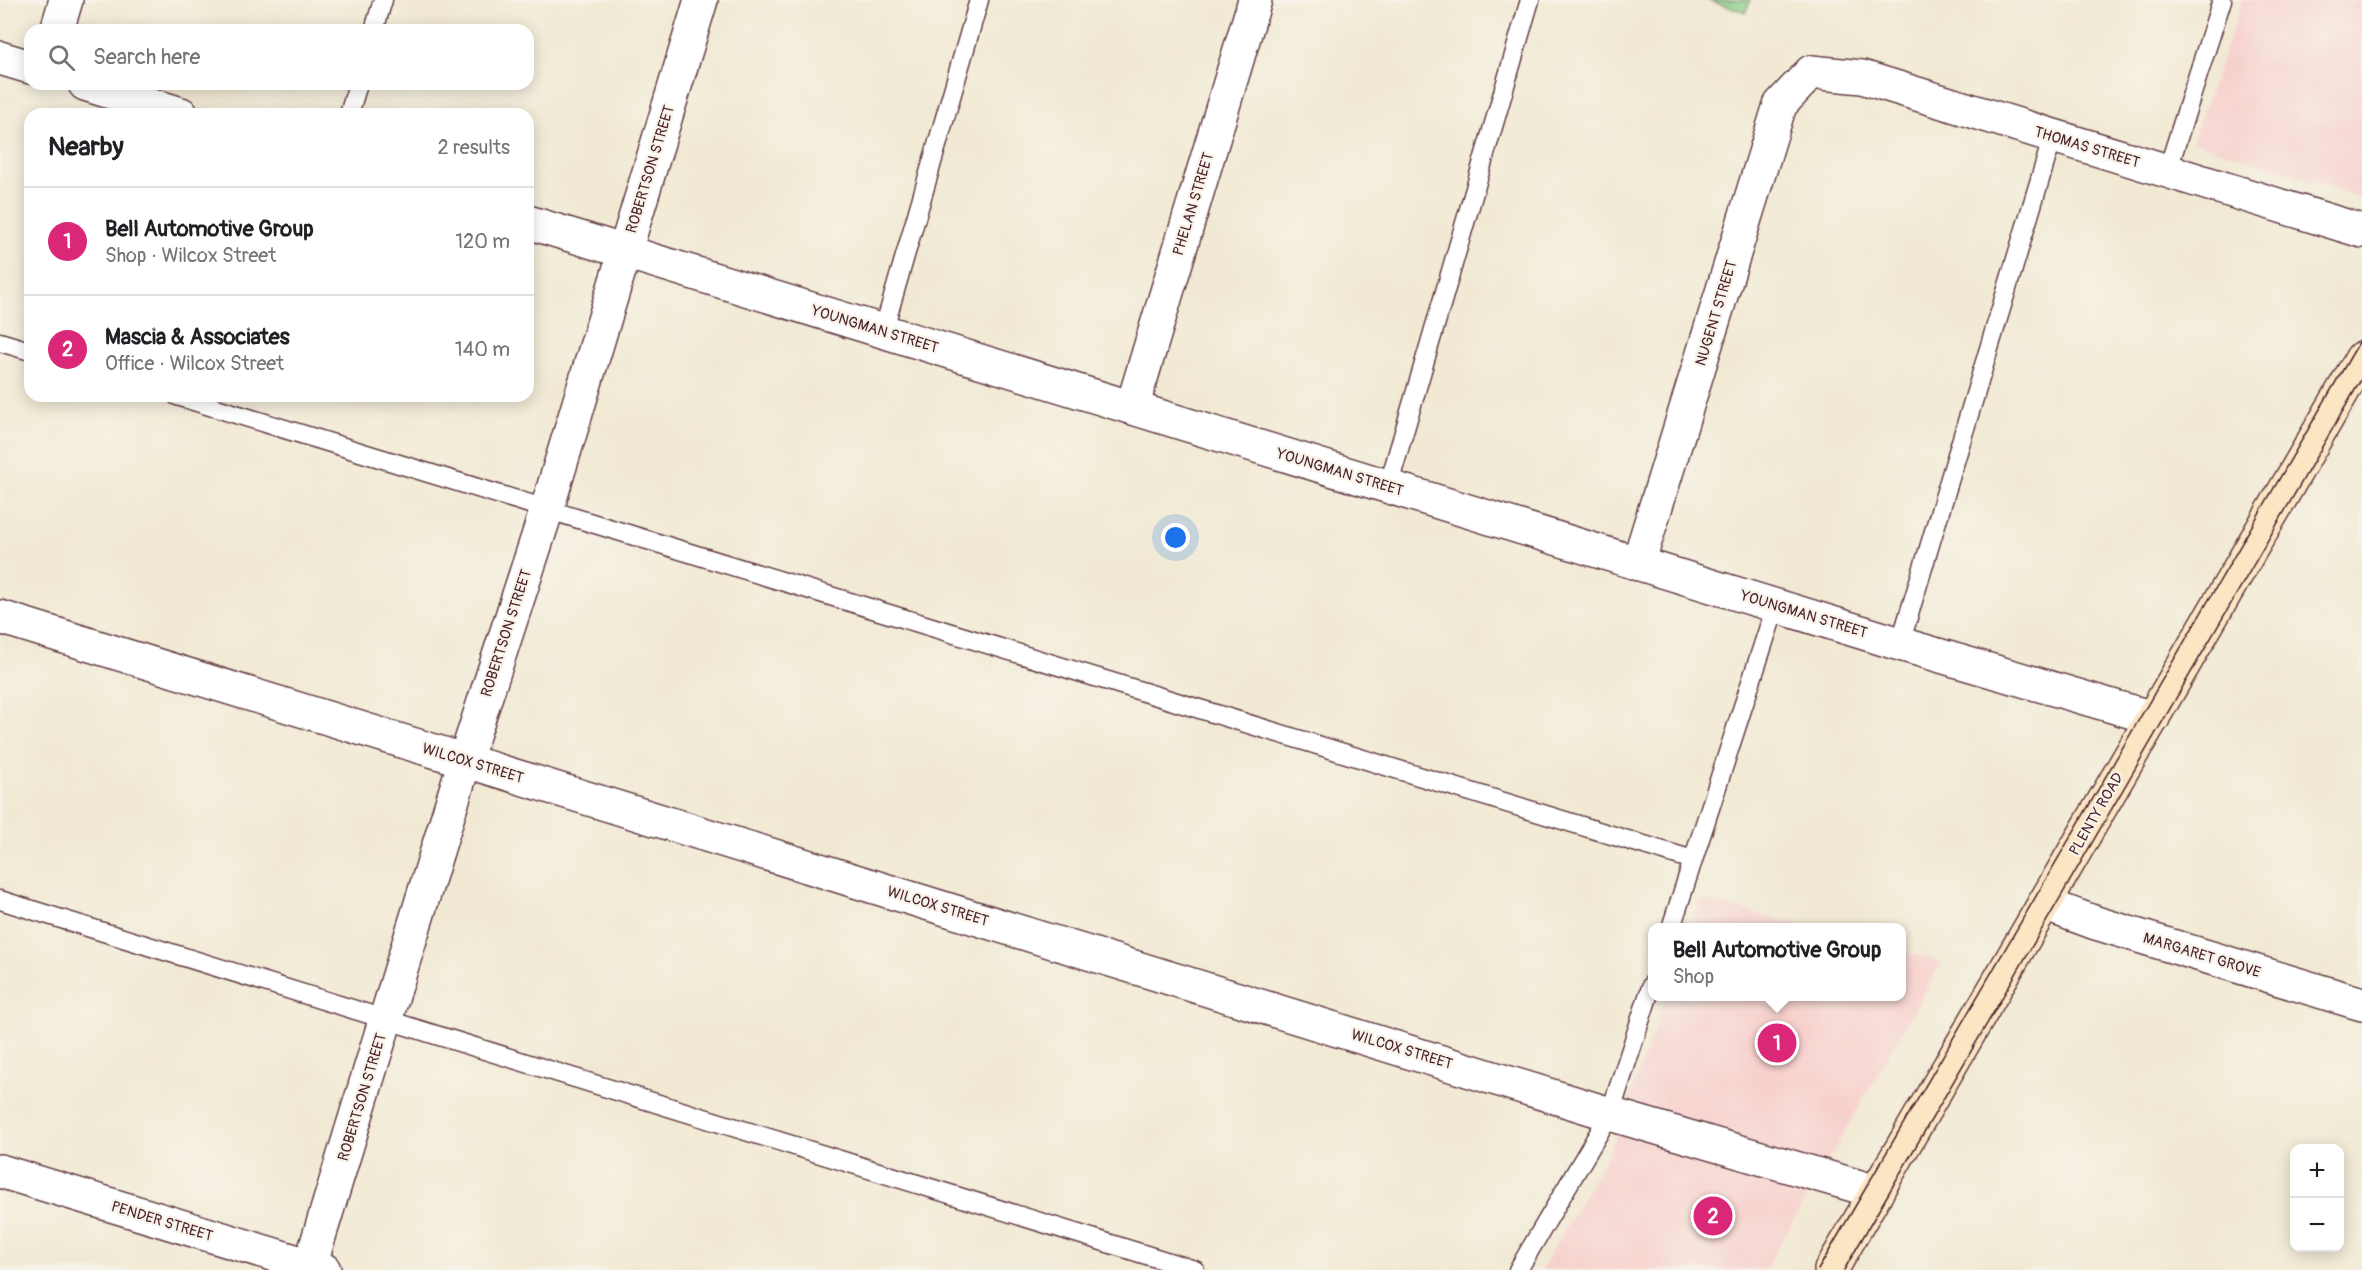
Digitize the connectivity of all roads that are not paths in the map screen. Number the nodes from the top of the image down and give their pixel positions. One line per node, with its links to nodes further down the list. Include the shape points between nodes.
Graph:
1 (66, 0): 8 (street)
2 (383, 0): 9 (lane)
3 (700, 0): 21 (street, ROBERTSON STREET)
4 (979, 0): 22 (lane)
5 (1255, 0): 27 (street, PHELAN STREET)
6 (1530, 0): 28 (lane)
7 (2222, 0): 18 (lane)
8 (59, 24)
9 (376, 24)
10 (0, 58): 11 (street)
11 (24, 65)
12 (1810, 72): 17 (street, THOMAS STREET, via 1862,78); 30 (street, NUGENT STREET, via 1780,105)
13 (104, 90): 15 (street)
14 (356, 90): 16 (lane)
15 (162, 108)
16 (352, 108)
17 (2053, 136): 18 (street, THOMAS STREET); 33 (lane)
18 (2167, 172): 20 (street, THOMAS STREET)
19 (534, 224): 21 (street, YOUNGMAN STREET)
20 (2362, 231)
21 (625, 252): 22 (street, YOUNGMAN STREET); 29 (street, ROBERTSON STREET)
22 (883, 332): 27 (street, YOUNGMAN STREET)
23 (0, 342): 24 (lane)
24 (24, 349)
25 (2362, 358): 34 (main road, PLENTY ROAD)
26 (197, 402): 29 (lane)
27 (1132, 408): 28 (street, YOUNGMAN STREET)
28 (1388, 487): 30 (street, YOUNGMAN STREET)
29 (547, 509): 35 (street, ROBERTSON STREET); 36 (lane)
30 (1638, 564): 31 (street, YOUNGMAN STREET)
31 (1776, 605): 33 (street, YOUNGMAN STREET); 36 (lane)
32 (0, 617): 35 (street, WILCOX STREET)
33 (1899, 644): 34 (street, YOUNGMAN STREET)
34 (2153, 717): 38 (main road, PLENTY ROAD)
35 (465, 760): 42 (street, ROBERTSON STREET); 43 (street, WILCOX STREET)
36 (1693, 860): 39 (lane)
37 (0, 900): 42 (lane)
38 (2044, 904): 41 (street, MARGARET GROVE); 45 (main road, PLENTY ROAD)
39 (1672, 923)
40 (1648, 999): 43 (lane)
41 (2362, 1004)
42 (386, 1019): 46 (street, ROBERTSON STREET); 47 (lane)
43 (1610, 1114): 45 (street, WILCOX STREET); 48 (lane)
44 (0, 1171): 46 (street, PENDER STREET)
45 (1876, 1192): 49 (main road, PLENTY ROAD)
46 (317, 1268)
47 (1195, 1270)
48 (1518, 1270)
49 (1831, 1270)

